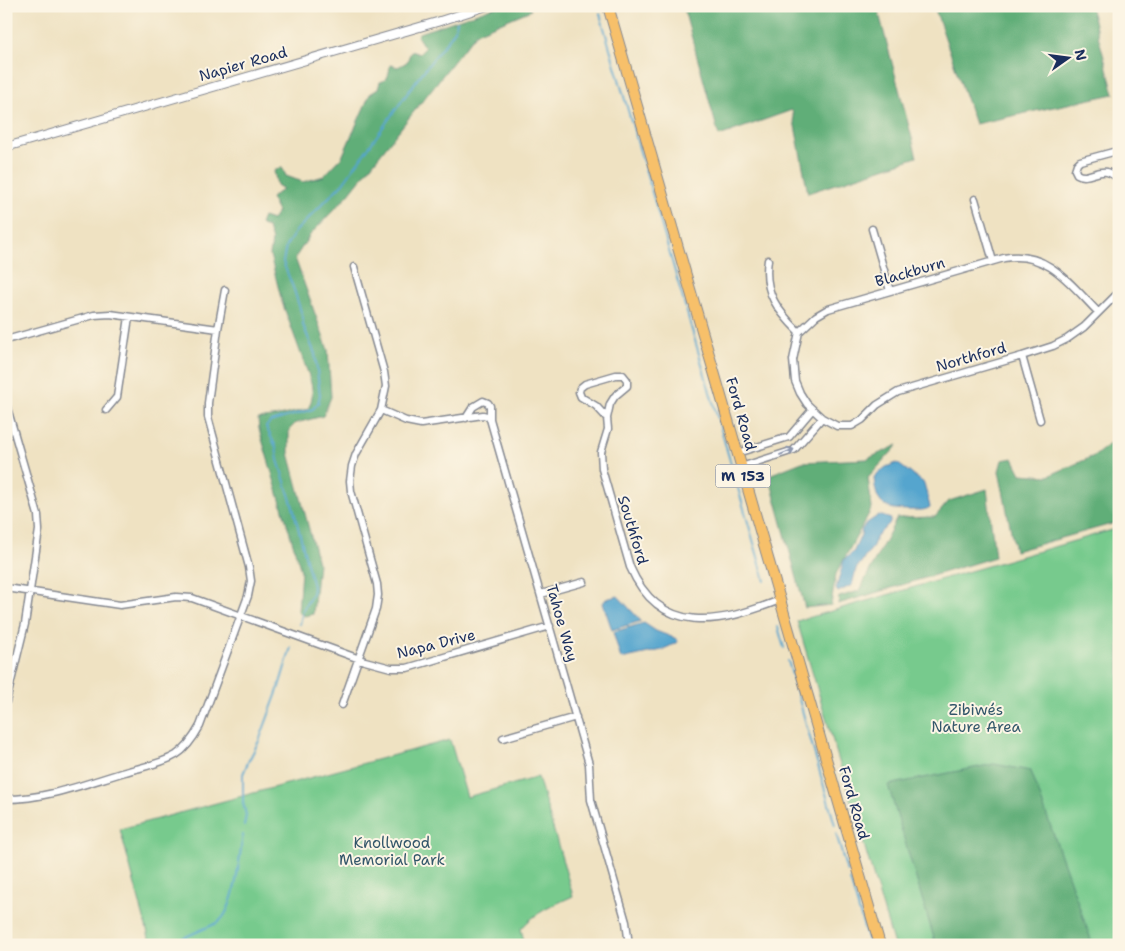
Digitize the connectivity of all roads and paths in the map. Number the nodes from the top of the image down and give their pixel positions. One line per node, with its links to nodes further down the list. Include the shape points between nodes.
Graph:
1 (487, 6): 3 (street, Napier Road)
2 (608, 6): 29 (main road, Ford Road / M 153)
3 (6, 147)
4 (1119, 155): 5 (street, via 1113,152 1080,161 1075,170 1083,177 1103,172)
5 (1119, 178)
6 (975, 199): 9 (street)
7 (872, 229): 12 (street)
8 (768, 260): 17 (street, via 769,291 781,314)
9 (992, 261): 12 (street, Blackburn); 14 (street, Blackburn, via 1017,256 1038,260 1063,276)
10 (354, 267): 22 (street, via 384,372 386,386)
11 (225, 290): 16 (street)
12 (890, 291): 17 (street, Blackburn, via 828,309)
13 (1119, 292): 14 (street, Northford)
14 (1098, 312): 19 (street, Northford, via 1067,339)
15 (129, 317): 16 (street); 18 (street, via 94,315); 21 (street, via 117,397)
16 (218, 329): 36 (street, via 207,413 249,567 250,589)
17 (799, 332): 23 (street, via 793,360 794,374 800,393)
18 (6, 340)
19 (1022, 356): 26 (street, Northford, via 898,392 852,426 837,426); 28 (street)
20 (6, 404): 33 (street, via 38,515 39,530)
21 (106, 410)
22 (381, 410): 24 (street, via 421,424); 38 (street, via 356,454 350,481 378,595)
23 (812, 410): 26 (street, Northford); 29 (street, via 789,437)
24 (466, 418): 27 (street, via 483,415); 27 (street, Tahoe Way, via 473,407 484,402 490,406)
25 (607, 418): 25 (street, Southford, via 612,400 627,386 623,375 580,388 581,397); 35 (street, Southford, via 608,429 601,452 602,469 630,567 648,596 672,613 707,620 740,614)
26 (822, 418): 30 (street, one-way to 26, via 794,450)
27 (490, 419): 34 (street, Tahoe Way)
28 (1040, 420)
29 (737, 453): 30 (main road, Ford Road / M 153)
30 (741, 467): 35 (main road, Ford Road / M 153)
31 (584, 582): 34 (street)
32 (6, 588): 33 (street, Napa Drive)
33 (30, 592): 36 (street, Napa Drive, via 120,605 183,597 200,600); 39 (street)
34 (541, 594): 37 (street, Tahoe Way)
35 (780, 600): 45 (main road, Ford Road / M 153)
36 (240, 616): 38 (street, Napa Drive); 43 (street, via 200,726 182,751 162,761 49,794)
37 (550, 626): 38 (street, Napa Drive, via 407,668 391,668); 41 (street, Tahoe Way)
38 (358, 659): 40 (street)
39 (6, 702)
40 (342, 705)
41 (576, 718): 42 (street); 44 (street, Tahoe Way, via 589,764 592,800)
42 (503, 738)
43 (6, 799)
44 (629, 945)
45 (880, 945)

